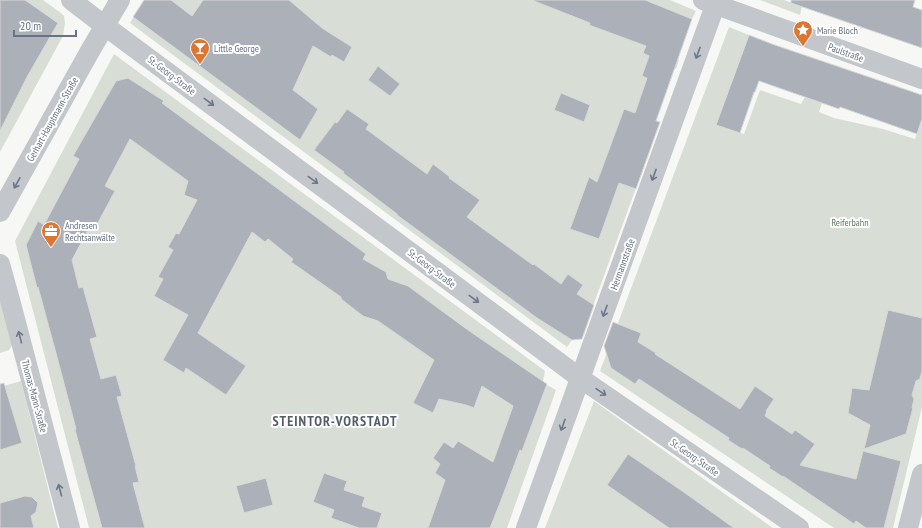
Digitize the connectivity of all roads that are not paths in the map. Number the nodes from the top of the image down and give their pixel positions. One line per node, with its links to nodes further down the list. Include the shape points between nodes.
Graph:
1 (72, 0): 4 (street, St.-Georg-Straße)
2 (120, 0): 4 (street, Gerhart-Hauptmann-Straße)
3 (712, 2): 5 (street, Paulstraße); 8 (street, Hermannstraße, one-way to 8)
4 (105, 26): 6 (street, Gerhart-Hauptmann-Straße, one-way to 6); 8 (street, St.-Georg-Straße, one-way to 8)
5 (922, 79)
6 (0, 212)
7 (0, 264): 10 (street, Thomas-Mann-Straße, one-way to 7)
8 (580, 378): 11 (street, Hermannstraße, one-way to 11); 12 (street, St.-Georg-Straße, one-way to 12)
9 (922, 474): 13 (street)
10 (70, 528)
11 (526, 528)
12 (799, 528)
13 (908, 528)

